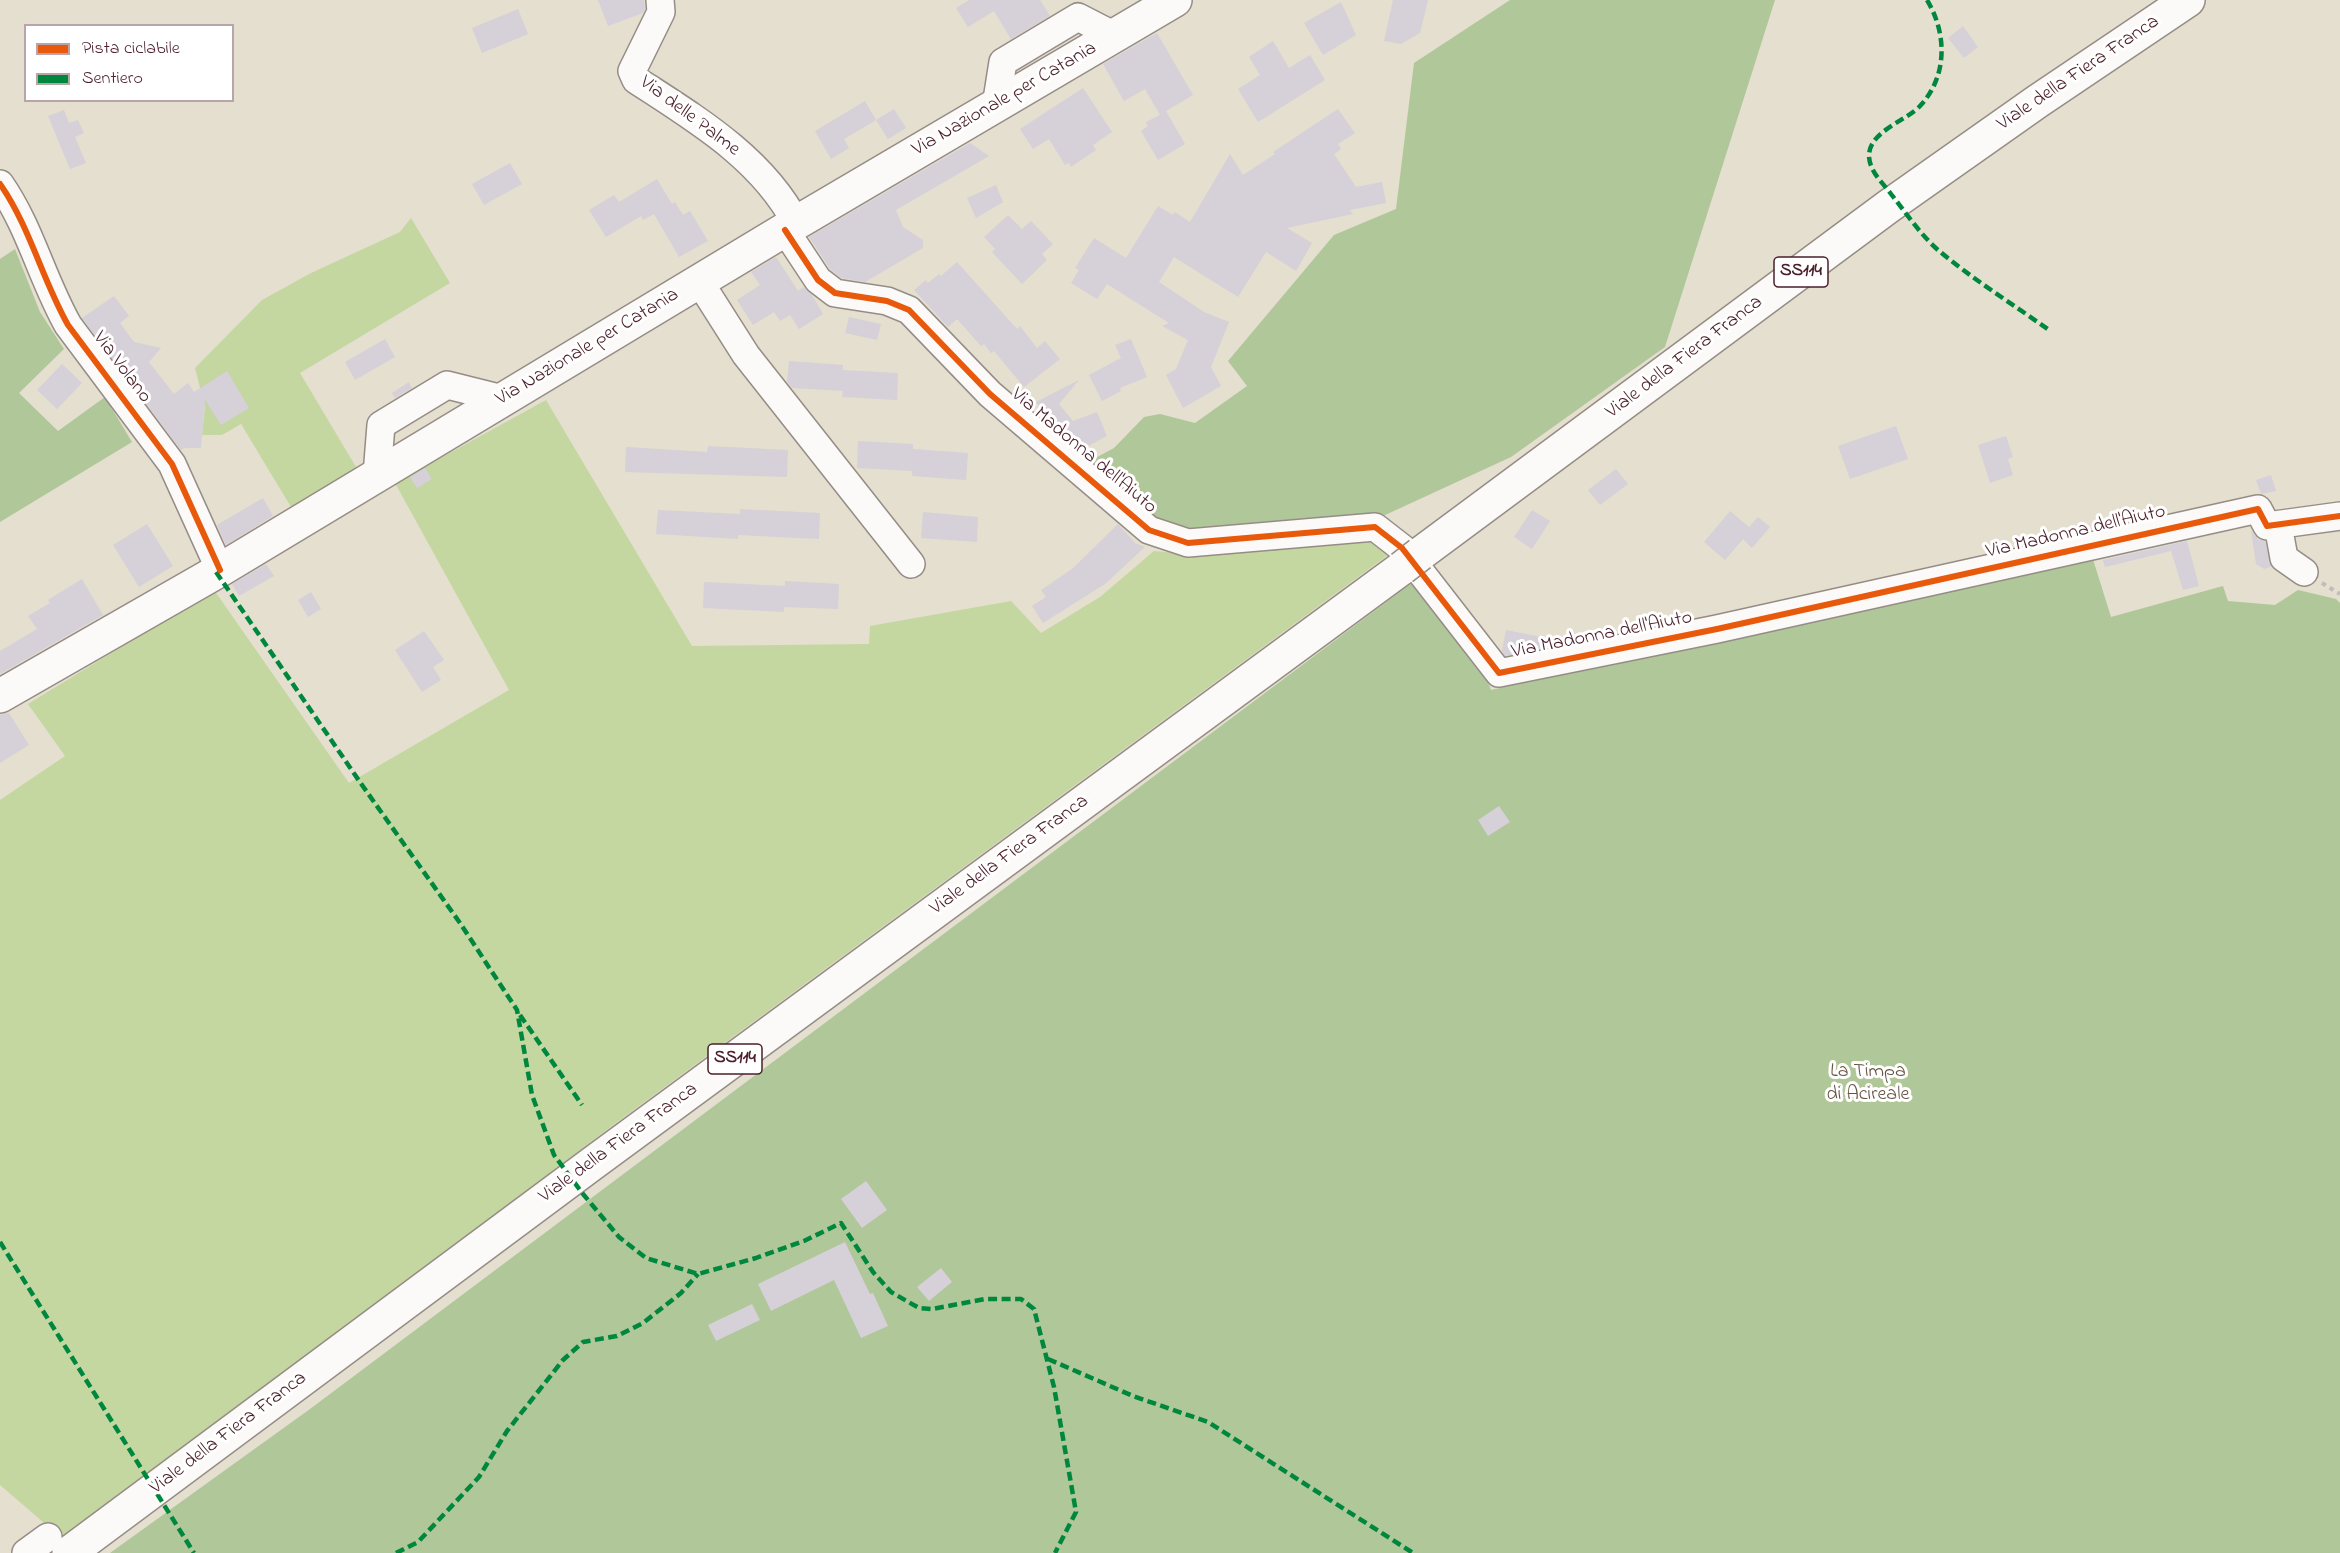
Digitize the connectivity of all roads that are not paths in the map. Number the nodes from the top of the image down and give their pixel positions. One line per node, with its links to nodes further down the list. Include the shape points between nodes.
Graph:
1 (660, 0): 5 (street, Via delle Palme, via 661,12 632,71 636,80 718,134 759,172 788,208)
2 (1175, 0): 5 (main road, Via Nazionale per Catania)
3 (2188, 0): 13 (main road, Viale della Fiera Franca / SS114, via 1889,206 593,1163)
4 (0, 184): 10 (street, Via Volano, via 28,231 68,325 172,464)
5 (791, 226): 6 (main road, Via Nazionale per Catania); 8 (street, Via Madonna dell'Aiuto, via 818,280 835,293 887,301 909,310 990,394 1149,530 1188,543 1375,527 1402,548 1499,673 1717,629 2258,509 2267,526)
6 (699, 281): 9 (street, via 746,356); 10 (main road, Via Nazionale per Catania)
7 (2340, 516): 8 (street)
8 (2278, 525): 11 (street, via 2284,558)
9 (911, 564)
10 (220, 570): 12 (main road, Via Nazionale per Catania)
11 (2304, 572)
12 (0, 696)
13 (58, 1545): 14 (street)
14 (26, 1553)

